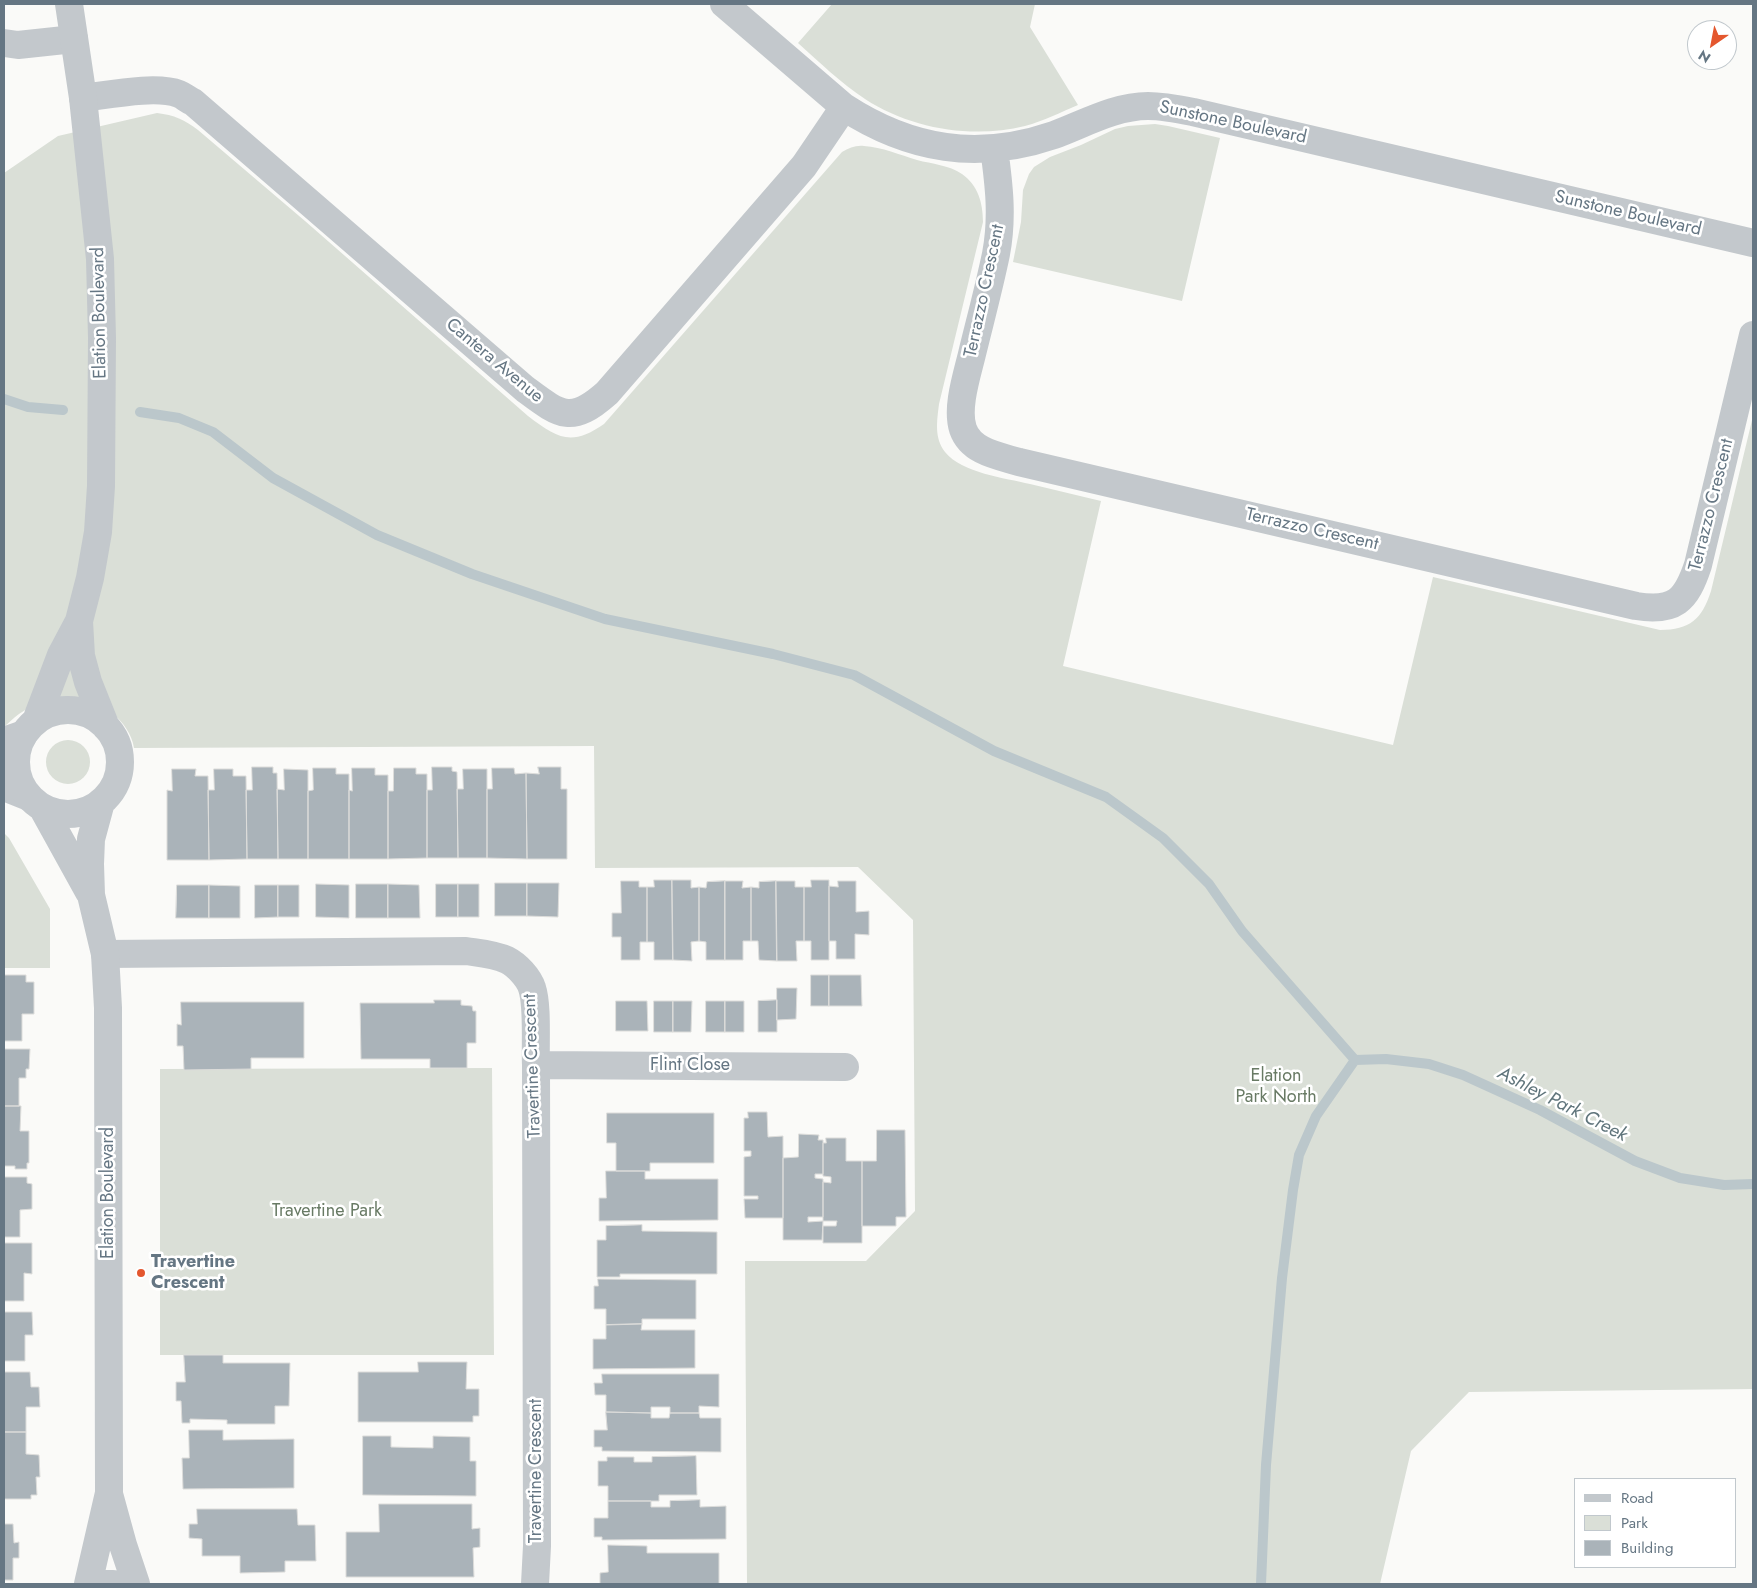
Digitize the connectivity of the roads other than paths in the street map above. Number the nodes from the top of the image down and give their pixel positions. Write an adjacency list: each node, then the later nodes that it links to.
1 (68, 4): 3 (street, Elation Boulevard)
2 (724, 4): 6 (street, Sunstone Boulevard)
3 (74, 40): 4 (street); 5 (street, Elation Boulevard)
4 (4, 43)
5 (83, 98): 6 (street, Cantera Avenue); 10 (street, Elation Boulevard)
6 (844, 107): 7 (street, Sunstone Boulevard)
7 (994, 148): 8 (street, Sunstone Boulevard); 9 (street, Terrazzo Crescent)
8 (1753, 243)
9 (1753, 335)
10 (79, 621): 11 (street, Elation Boulevard); 12 (street, Elation Boulevard)
11 (106, 727): 12 (street); 15 (street)
12 (21, 732): 14 (street)
13 (4, 788): 14 (street)
14 (36, 802): 15 (street); 16 (street, Elation Boulevard)
15 (101, 802): 16 (street, Elation Boulevard)
16 (91, 895): 17 (street, Elation Boulevard)
17 (105, 954): 18 (street, Travertine Crescent); 20 (street, Elation Boulevard)
18 (536, 1065): 19 (street, Flint Close); 25 (street, Travertine Crescent)
19 (845, 1067)
20 (109, 1493): 21 (street, Elation Boulevard); 24 (street, Elation Boulevard)
21 (88, 1584)
22 (102, 1584): 23 (street)
23 (113, 1584)
24 (136, 1584)
25 (535, 1584)

